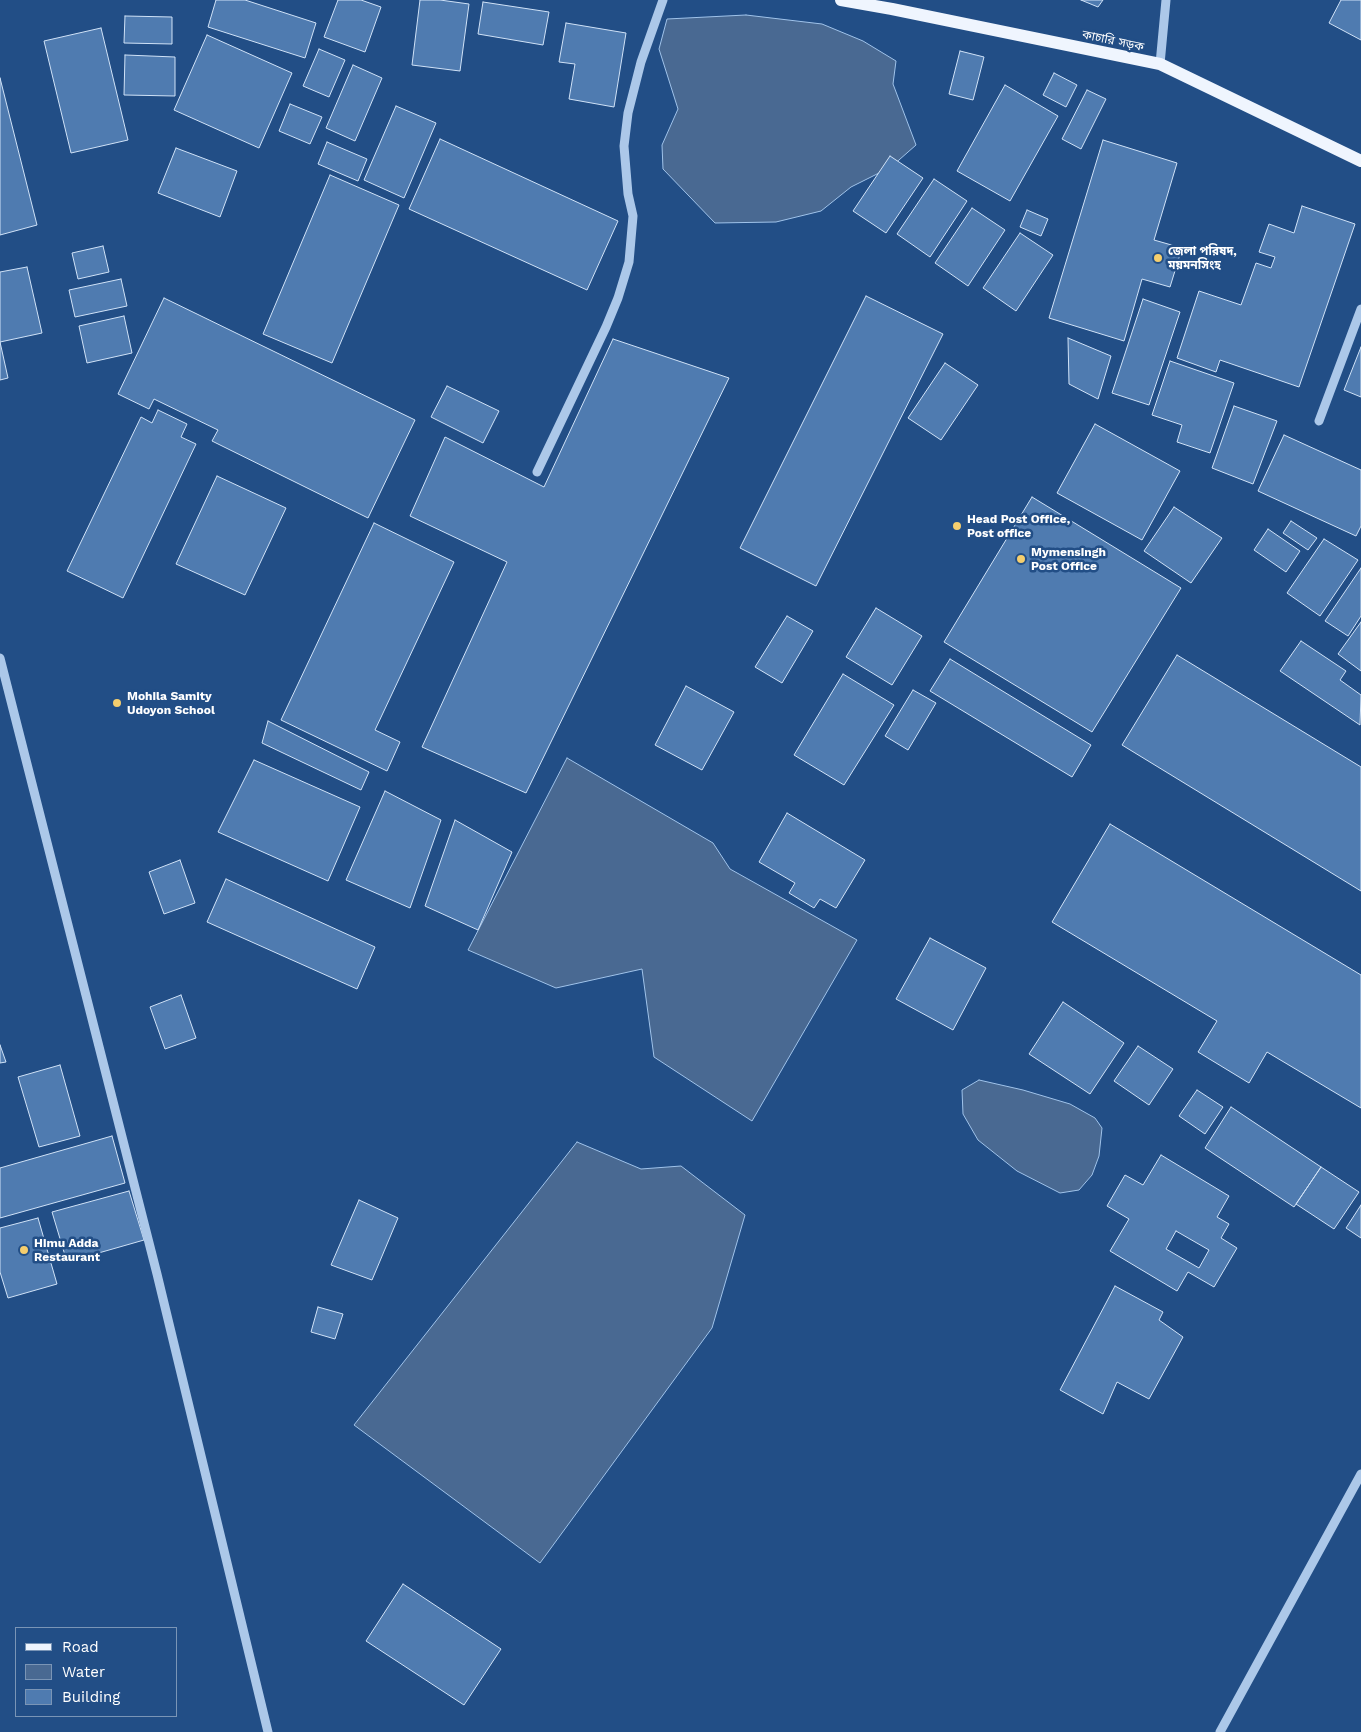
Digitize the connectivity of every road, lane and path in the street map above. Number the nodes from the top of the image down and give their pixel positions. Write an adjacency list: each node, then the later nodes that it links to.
1 (663, 0): 8 (street)
2 (841, 0): 4 (main road, কাচারি সড়ক)
3 (1166, 0): 4 (street)
4 (1160, 64): 5 (main road, কাচারি সড়ক)
5 (1361, 161)
6 (1361, 309): 7 (street)
7 (1319, 421)
8 (537, 472)
9 (0, 658): 11 (street)
10 (1361, 1474): 12 (street)
11 (268, 1732)
12 (1220, 1732)

